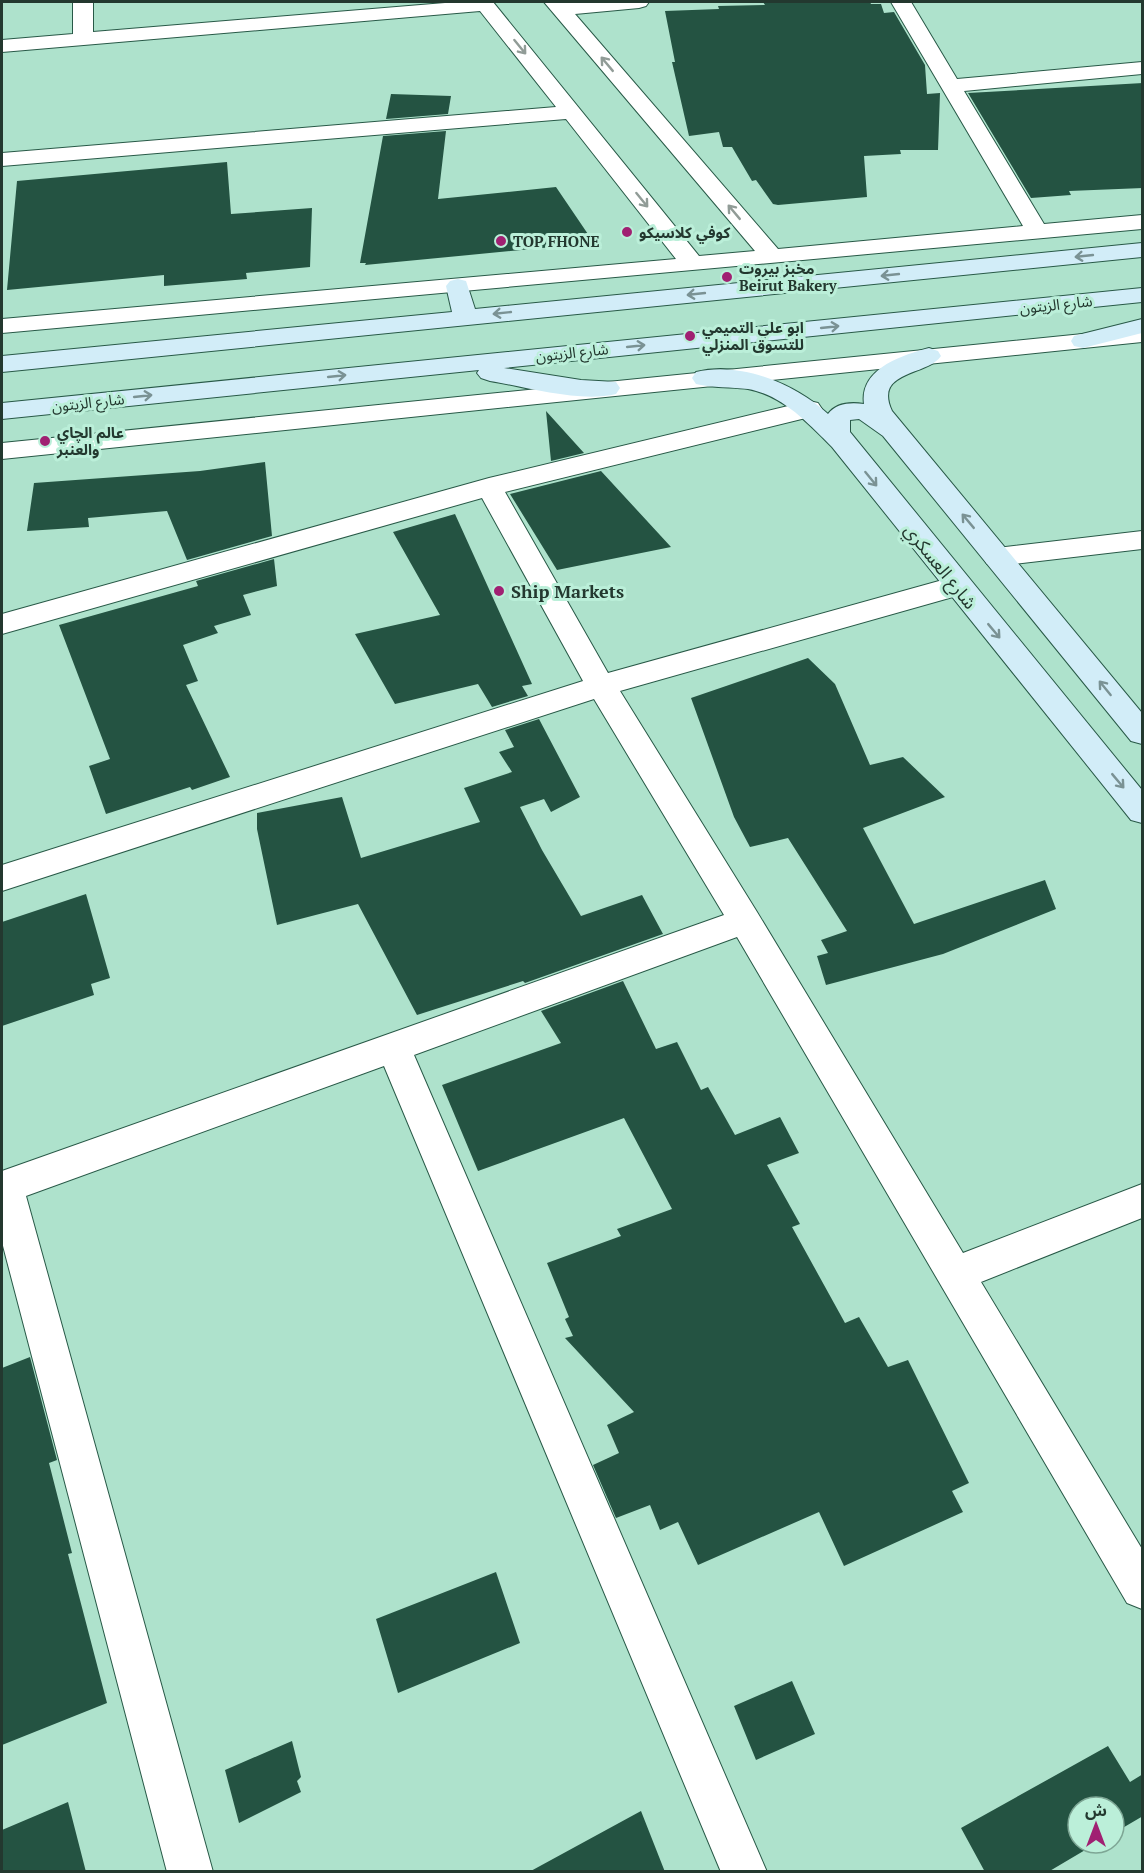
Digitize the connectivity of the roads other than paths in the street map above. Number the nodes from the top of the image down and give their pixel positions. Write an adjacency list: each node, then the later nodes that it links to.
1 (83, 2): 6 (street)
2 (639, 2): 5 (street)
3 (901, 2): 9 (street)
4 (485, 3): 6 (street); 10 (street, one-way to 10)
5 (557, 5): 16 (street, one-way to 5)
6 (83, 39): 7 (street)
7 (2, 46)
8 (1143, 68): 9 (street)
9 (951, 86): 14 (street)
10 (572, 112): 11 (street); 17 (street, one-way to 17)
11 (2, 160)
12 (1143, 222): 13 (street)
13 (1116, 224): 14 (street); 15 (main road)
14 (1037, 231): 16 (street)
15 (1137, 251): 20 (main road, one-way to 20)
16 (772, 257): 17 (street)
17 (693, 264): 18 (street)
18 (458, 286): 20 (main road); 21 (street)
19 (1143, 295): 27 (main road, شارع الزيتون, one-way to 19)
20 (465, 316): 26 (main road)
21 (2, 326)
22 (1143, 326): 24 (main road)
23 (1143, 335): 24 (street)
24 (1083, 341): 25 (street)
25 (929, 356): 28 (street); 32 (main road)
26 (2, 364)
27 (404, 369): 29 (main road); 31 (main road, شارع الزيتون, one-way to 27)
28 (705, 378): 29 (street); 30 (main road, شارع العسكري)
29 (607, 388): 34 (street)
30 (809, 409): 33 (main road, شارع العسكري); 35 (street)
31 (2, 411)
32 (894, 433): 33 (main road); 37 (main road, one-way to 32)
33 (841, 441): 38 (main road, شارع العسكري, one-way to 38)
34 (2, 451)
35 (489, 487): 39 (street); 40 (street)
36 (1143, 540): 37 (street)
37 (997, 556): 41 (main road, one-way to 37)
38 (957, 586): 40 (street); 42 (main road, شارع العسكري, one-way to 42)
39 (2, 624)
40 (601, 686): 43 (street); 44 (street)
41 (1143, 733)
42 (1143, 811)
43 (2, 878)
44 (745, 921): 45 (street); 48 (street)
45 (393, 1047): 46 (street); 51 (street)
46 (3, 1187): 50 (street)
47 (1143, 1201): 48 (street)
48 (955, 1274): 49 (street)
49 (1143, 1588)
50 (190, 1872)
51 (744, 1872)

